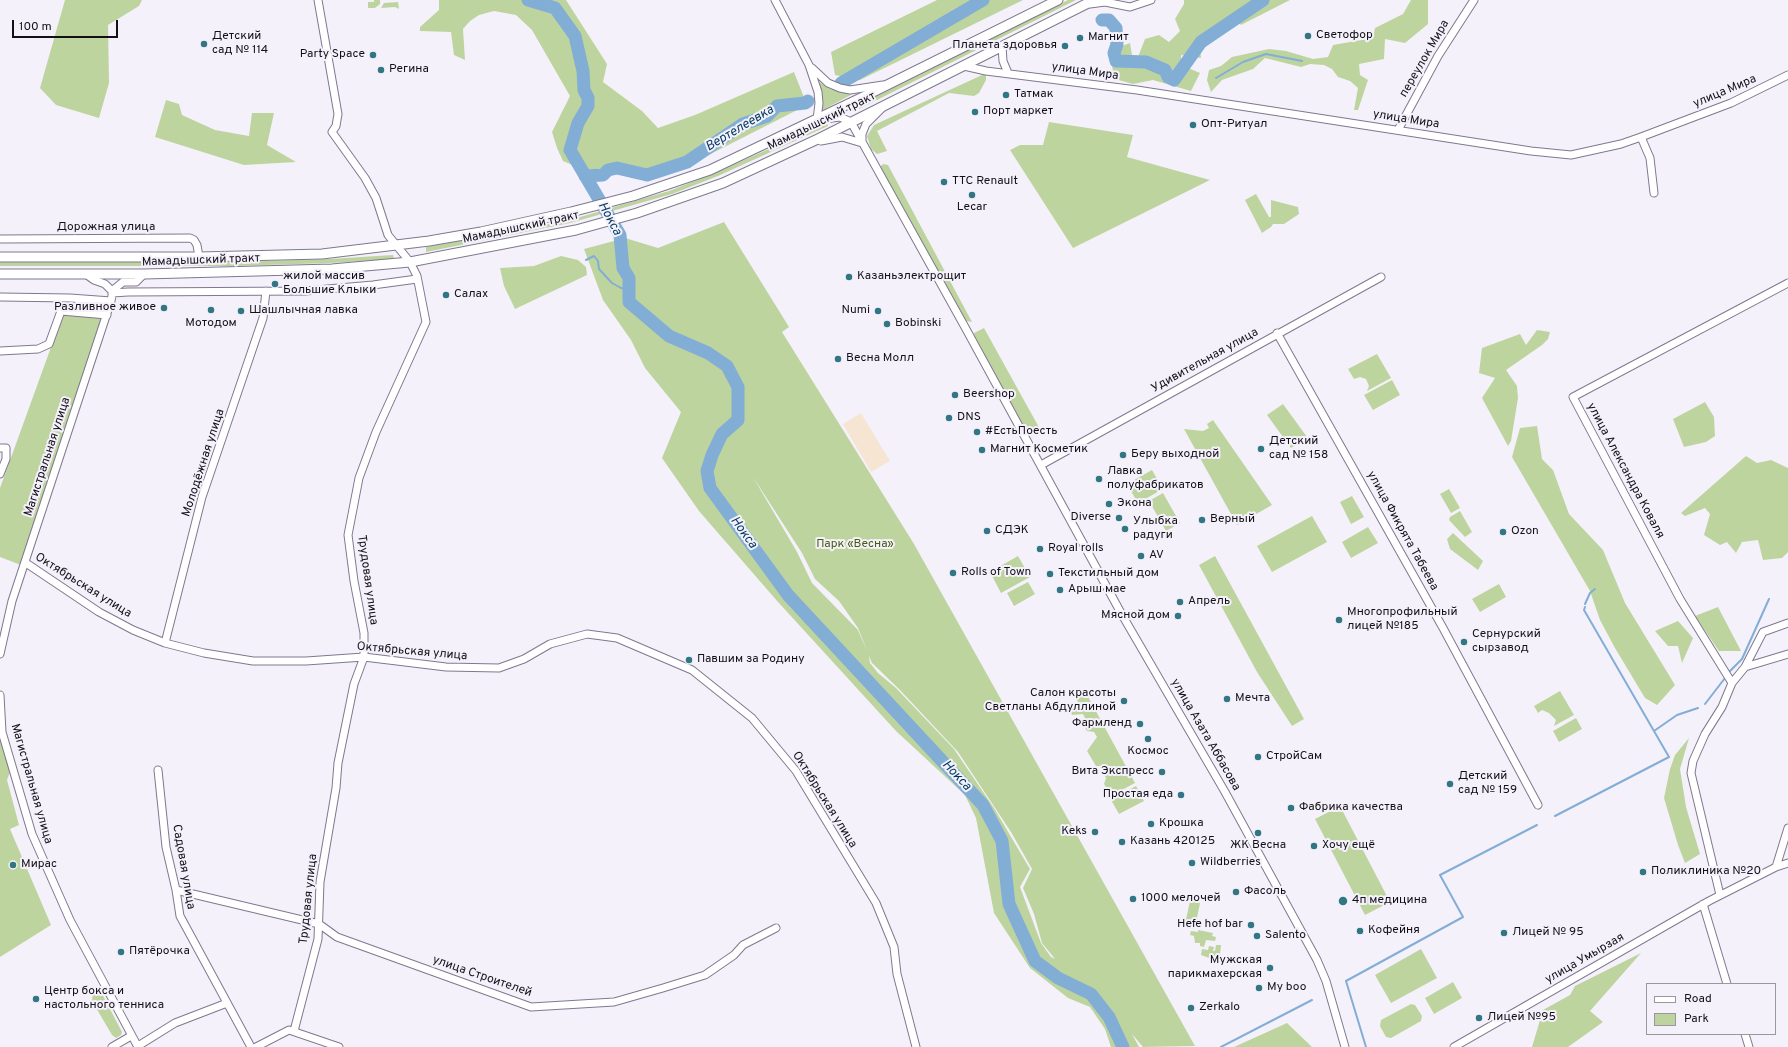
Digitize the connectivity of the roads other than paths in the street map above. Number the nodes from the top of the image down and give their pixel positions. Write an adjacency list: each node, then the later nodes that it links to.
1 (318, 0): 23 (street, Трудовая улица)
2 (775, 0): 9 (street)
3 (1058, 0): 13 (main road, Мамадышский тракт)
4 (1094, 0): 7 (main road, Мамадышский тракт)
5 (1151, 0): 7 (street)
6 (1474, 0): 17 (street, переулок Мира)
7 (1084, 5): 8 (main road, Мамадышский тракт)
8 (1002, 46): 10 (main road, Мамадышский тракт); 11 (street)
9 (809, 65): 13 (street); 15 (street)
10 (964, 66): 11 (street, улица Мира); 14 (main road, Мамадышский тракт)
11 (1008, 73): 17 (street, улица Мира)
12 (1788, 75): 18 (street, улица Мира)
13 (893, 83): 15 (main road, Мамадышский тракт)
14 (886, 105): 16 (main road, Мамадышский тракт); 19 (street)
15 (817, 120): 16 (street); 23 (main road, Мамадышский тракт)
16 (851, 122): 19 (street, улица Азата Аббасова); 20 (main road, Мамадышский тракт)
17 (1398, 130): 18 (street, улица Мира)
18 (1641, 137): 21 (street)
19 (862, 143): 20 (street); 41 (street, улица Азата Аббасова)
20 (805, 145): 26 (main road, Мамадышский тракт)
21 (1654, 193)
22 (0, 239): 25 (street, Дорожная улица)
23 (396, 246): 25 (main road, Мамадышский тракт); 26 (street, Трудовая улица)
24 (0, 257): 25 (main road, Мамадышский тракт)
25 (199, 257)
26 (410, 262): 28 (main road, Мамадышский тракт); 31 (street, Трудовая улица)
27 (0, 274): 29 (main road, Мамадышский тракт)
28 (144, 274): 29 (main road, Мамадышский тракт); 34 (street)
29 (87, 275): 34 (street)
30 (1381, 277): 38 (street, Удивительная улица)
31 (418, 279): 33 (street); 48 (street, Трудовая улица)
32 (1788, 282): 50 (street, улица Александра Коваля)
33 (266, 291): 34 (street); 45 (street, Молодёжная улица)
34 (112, 292): 36 (street, Магистральная улица)
35 (0, 297): 36 (street)
36 (111, 301): 37 (street, Магистральная улица)
37 (106, 315): 39 (street); 43 (street, Магистральная улица)
38 (1277, 334): 41 (street, Удивительная улица); 54 (street, улица Фикрята Табеева)
39 (0, 351)
40 (3, 448): 42 (street)
41 (1040, 465): 74 (street, улица Азата Аббасова)
42 (0, 474)
43 (26, 563): 45 (street, Октябрьская улица); 46 (street, Магистральная улица)
44 (1788, 623): 49 (street)
45 (165, 643): 48 (street, Октябрьская улица)
46 (0, 654)
47 (1788, 654): 49 (street)
48 (364, 657): 61 (street, Трудовая улица); 73 (street, Октябрьская улица)
49 (1745, 667): 50 (street)
50 (1732, 683): 59 (street)
51 (0, 696): 52 (street, Магистральная улица)
52 (1, 732): 67 (street, Магистральная улица)
53 (158, 770): 58 (street, Садовая улица)
54 (1538, 805)
55 (1788, 828): 57 (street)
56 (1788, 863): 57 (street, улица Умырзая)
57 (1776, 866): 59 (street, улица Умырзая)
58 (176, 890): 61 (street, улица Строителей); 64 (street, Садовая улица)
59 (1723, 893): 60 (street, улица Умырзая)
60 (1703, 904): 63 (street); 75 (street, улица Умырзая)
61 (319, 924): 62 (street, улица Строителей); 65 (street, Трудовая улица)
62 (776, 928)
63 (1727, 983)
64 (227, 1003): 69 (street); 70 (street, Садовая улица)
65 (294, 1031): 71 (street); 72 (street)
66 (1745, 1035): 76 (street)
67 (131, 1036): 68 (street); 69 (street, Магистральная улица)
68 (112, 1047)
69 (138, 1047)
70 (251, 1047)
71 (256, 1047)
72 (339, 1047)
73 (916, 1047)
74 (1345, 1047)
75 (1454, 1047)
76 (1749, 1047)

